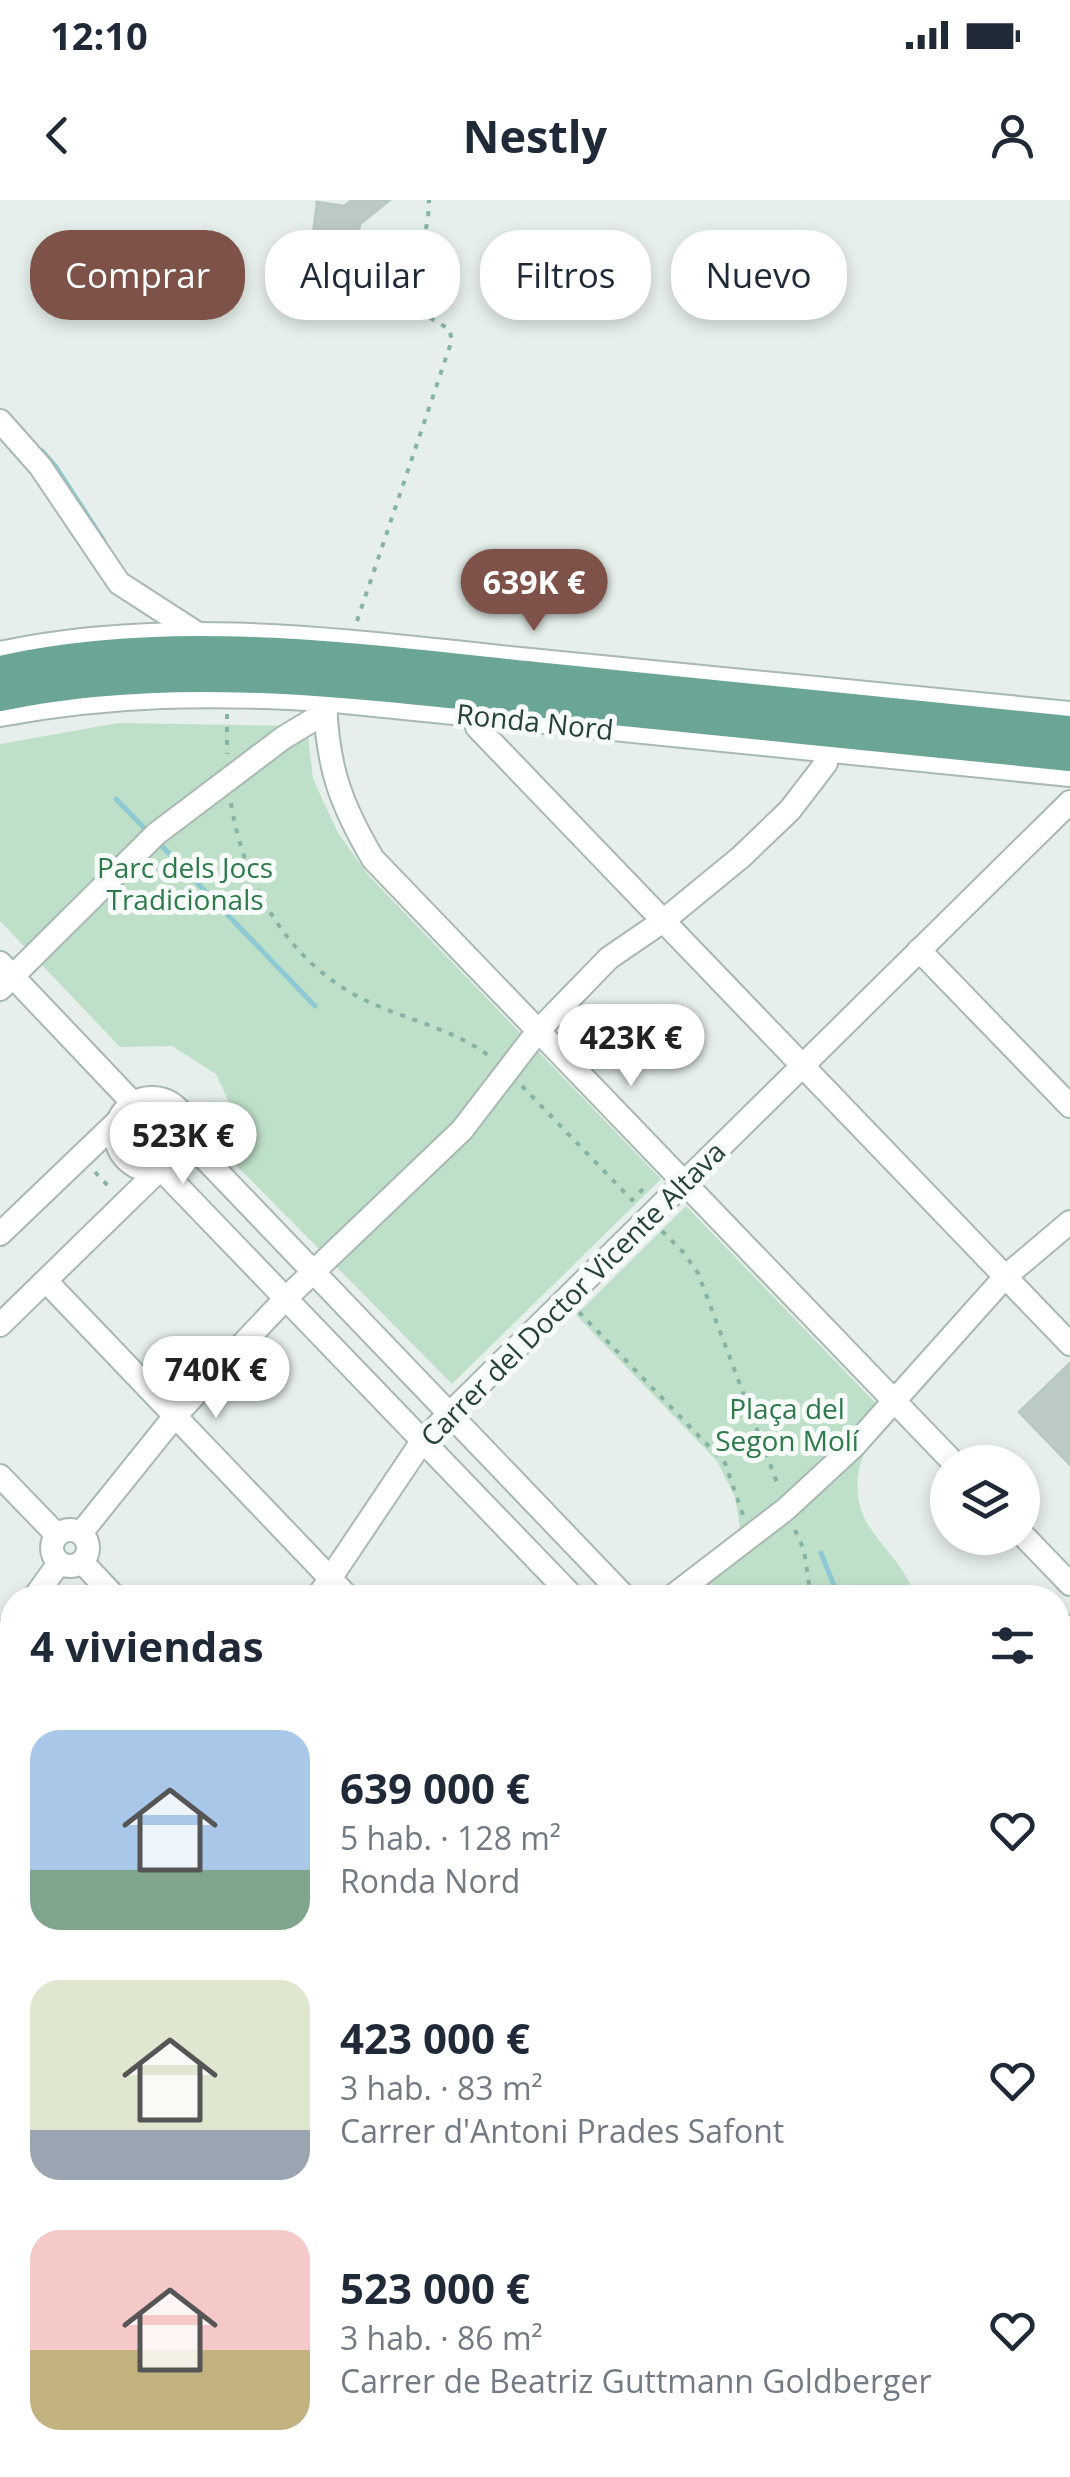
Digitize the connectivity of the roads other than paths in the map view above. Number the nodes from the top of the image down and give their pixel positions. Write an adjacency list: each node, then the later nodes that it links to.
1 (0, 421): 2 (street)
2 (198, 634): 3 (street); 7 (street)
3 (0, 653)
4 (0, 671): 10 (main road, Ronda Nord)
5 (0, 696): 11 (main road, Ronda Nord)
6 (326, 706): 8 (street, Ronda Nord); 9 (street, Ronda Nord); 17 (street); 18 (street)
7 (1070, 713)
8 (0, 715)
9 (476, 716): 13 (street, Ronda Nord); 15 (street)
10 (1070, 731)
11 (1070, 756)
12 (826, 763): 15 (street)
13 (1070, 775)
14 (1070, 802): 16 (street, Carrer del Doctor Vicente Altava)
15 (662, 920): 18 (street); 19 (street)
16 (919, 950): 19 (street, Carrer del Doctor Vicente Altava); 20 (street)
17 (5, 976): 21 (street)
18 (538, 1030): 24 (street); 27 (street)
19 (802, 1064): 24 (street, Carrer del Doctor Vicente Altava); 28 (street)
20 (1070, 1106)
21 (125, 1112): 22 (street); 23 (street); 26 (street)
22 (188, 1141): 23 (street); 27 (street)
23 (160, 1169): 29 (street); 30 (street)
24 (684, 1181): 33 (street); 34 (street, Carrer del Doctor Vicente Altava)
25 (1070, 1222): 28 (street)
26 (0, 1234)
27 (313, 1271): 30 (street); 34 (street)
28 (1005, 1277): 32 (street); 33 (street)
29 (46, 1281): 31 (street); 35 (street)
30 (286, 1298): 35 (street); 36 (street)
31 (0, 1325)
32 (1070, 1344)
33 (892, 1399): 37 (street); 51 (street)
34 (449, 1413): 36 (street, Carrer del Doctor Vicente Altava); 50 (street)
35 (175, 1416): 39 (street); 43 (street)
36 (423, 1440): 43 (street, Carrer del Doctor Vicente Altava); 49 (street)
37 (937, 1445)
38 (0, 1476): 40 (street)
39 (81, 1533): 40 (street); 42 (street)
40 (57, 1534): 42 (street)
41 (1040, 1553): 44 (street)
42 (70, 1562): 45 (street); 46 (street)
43 (330, 1578): 47 (street, Carrer del Doctor Vicente Altava); 48 (street)
44 (1070, 1584)
45 (47, 1585)
46 (99, 1585)
47 (325, 1585)
48 (337, 1585)
49 (562, 1585)
50 (614, 1585)
51 (687, 1585)

